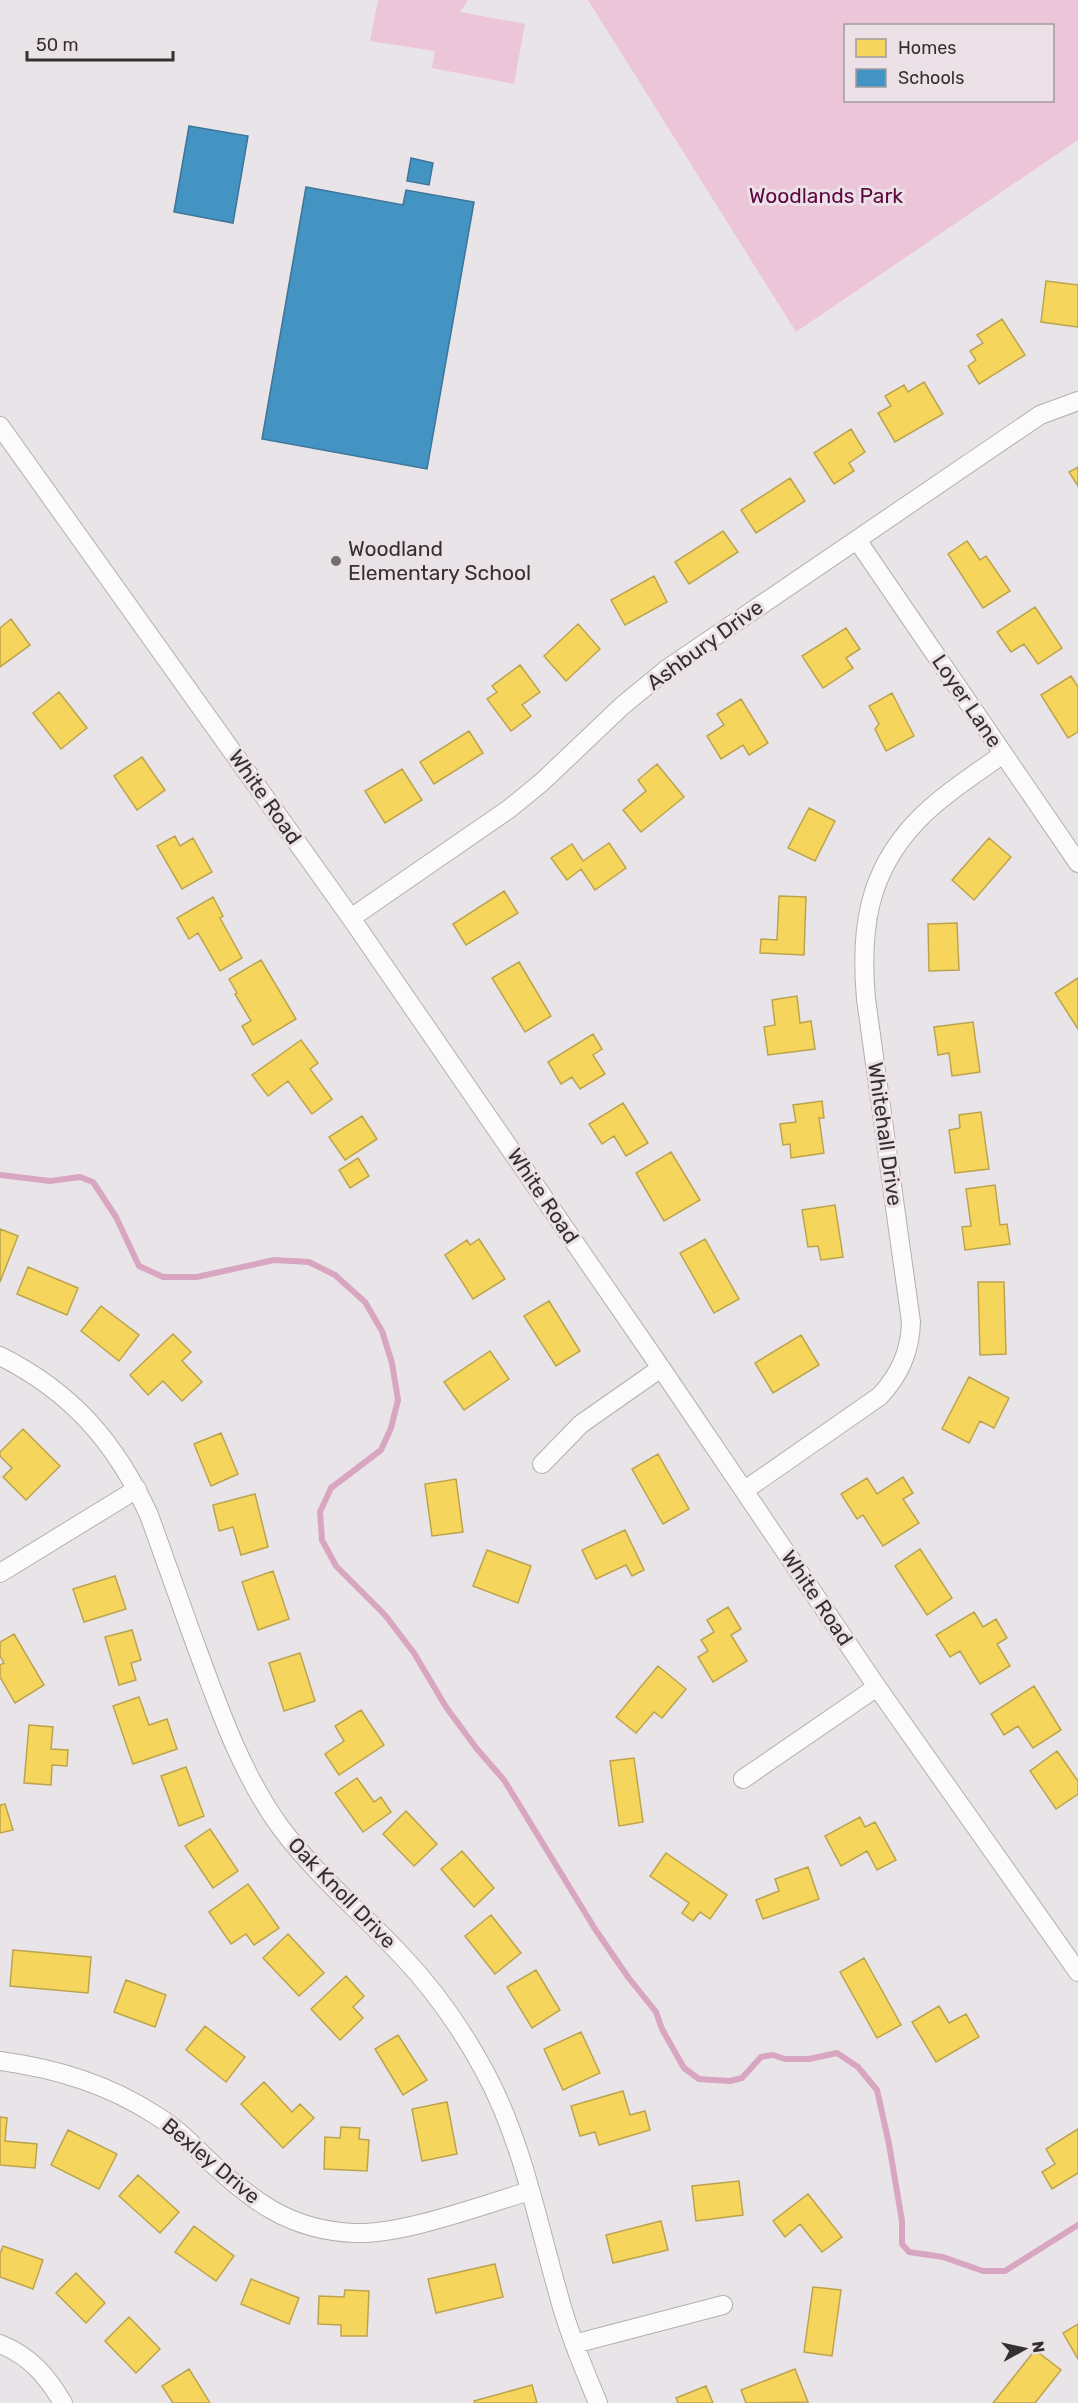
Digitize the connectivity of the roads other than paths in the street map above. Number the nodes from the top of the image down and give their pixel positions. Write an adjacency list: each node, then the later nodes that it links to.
1 (1078, 401): 3 (street, Ashbury Drive)
2 (0, 426): 6 (street, White Road)
3 (857, 540): 4 (street, Loyer Lane); 6 (street, Ashbury Drive)
4 (1003, 754): 5 (street, Loyer Lane); 11 (street, Whitehall Drive)
5 (1078, 863)
6 (351, 918): 8 (street, White Road)
7 (0, 1356): 10 (street, Oak Knoll Drive)
8 (662, 1368): 9 (street); 11 (street, White Road)
9 (542, 1464)
10 (137, 1489): 12 (street); 17 (street, Oak Knoll Drive)
11 (745, 1490): 13 (street, White Road)
12 (0, 1573)
13 (877, 1687): 14 (street); 15 (street, White Road)
14 (743, 1779)
15 (1078, 1972)
16 (0, 2061): 17 (street, Bexley Drive)
17 (530, 2191): 20 (street, Oak Knoll Drive)
18 (723, 2306): 20 (street)
19 (0, 2344): 21 (street)
20 (574, 2344): 22 (street, Oak Knoll Drive)
21 (63, 2403)
22 (598, 2403)

